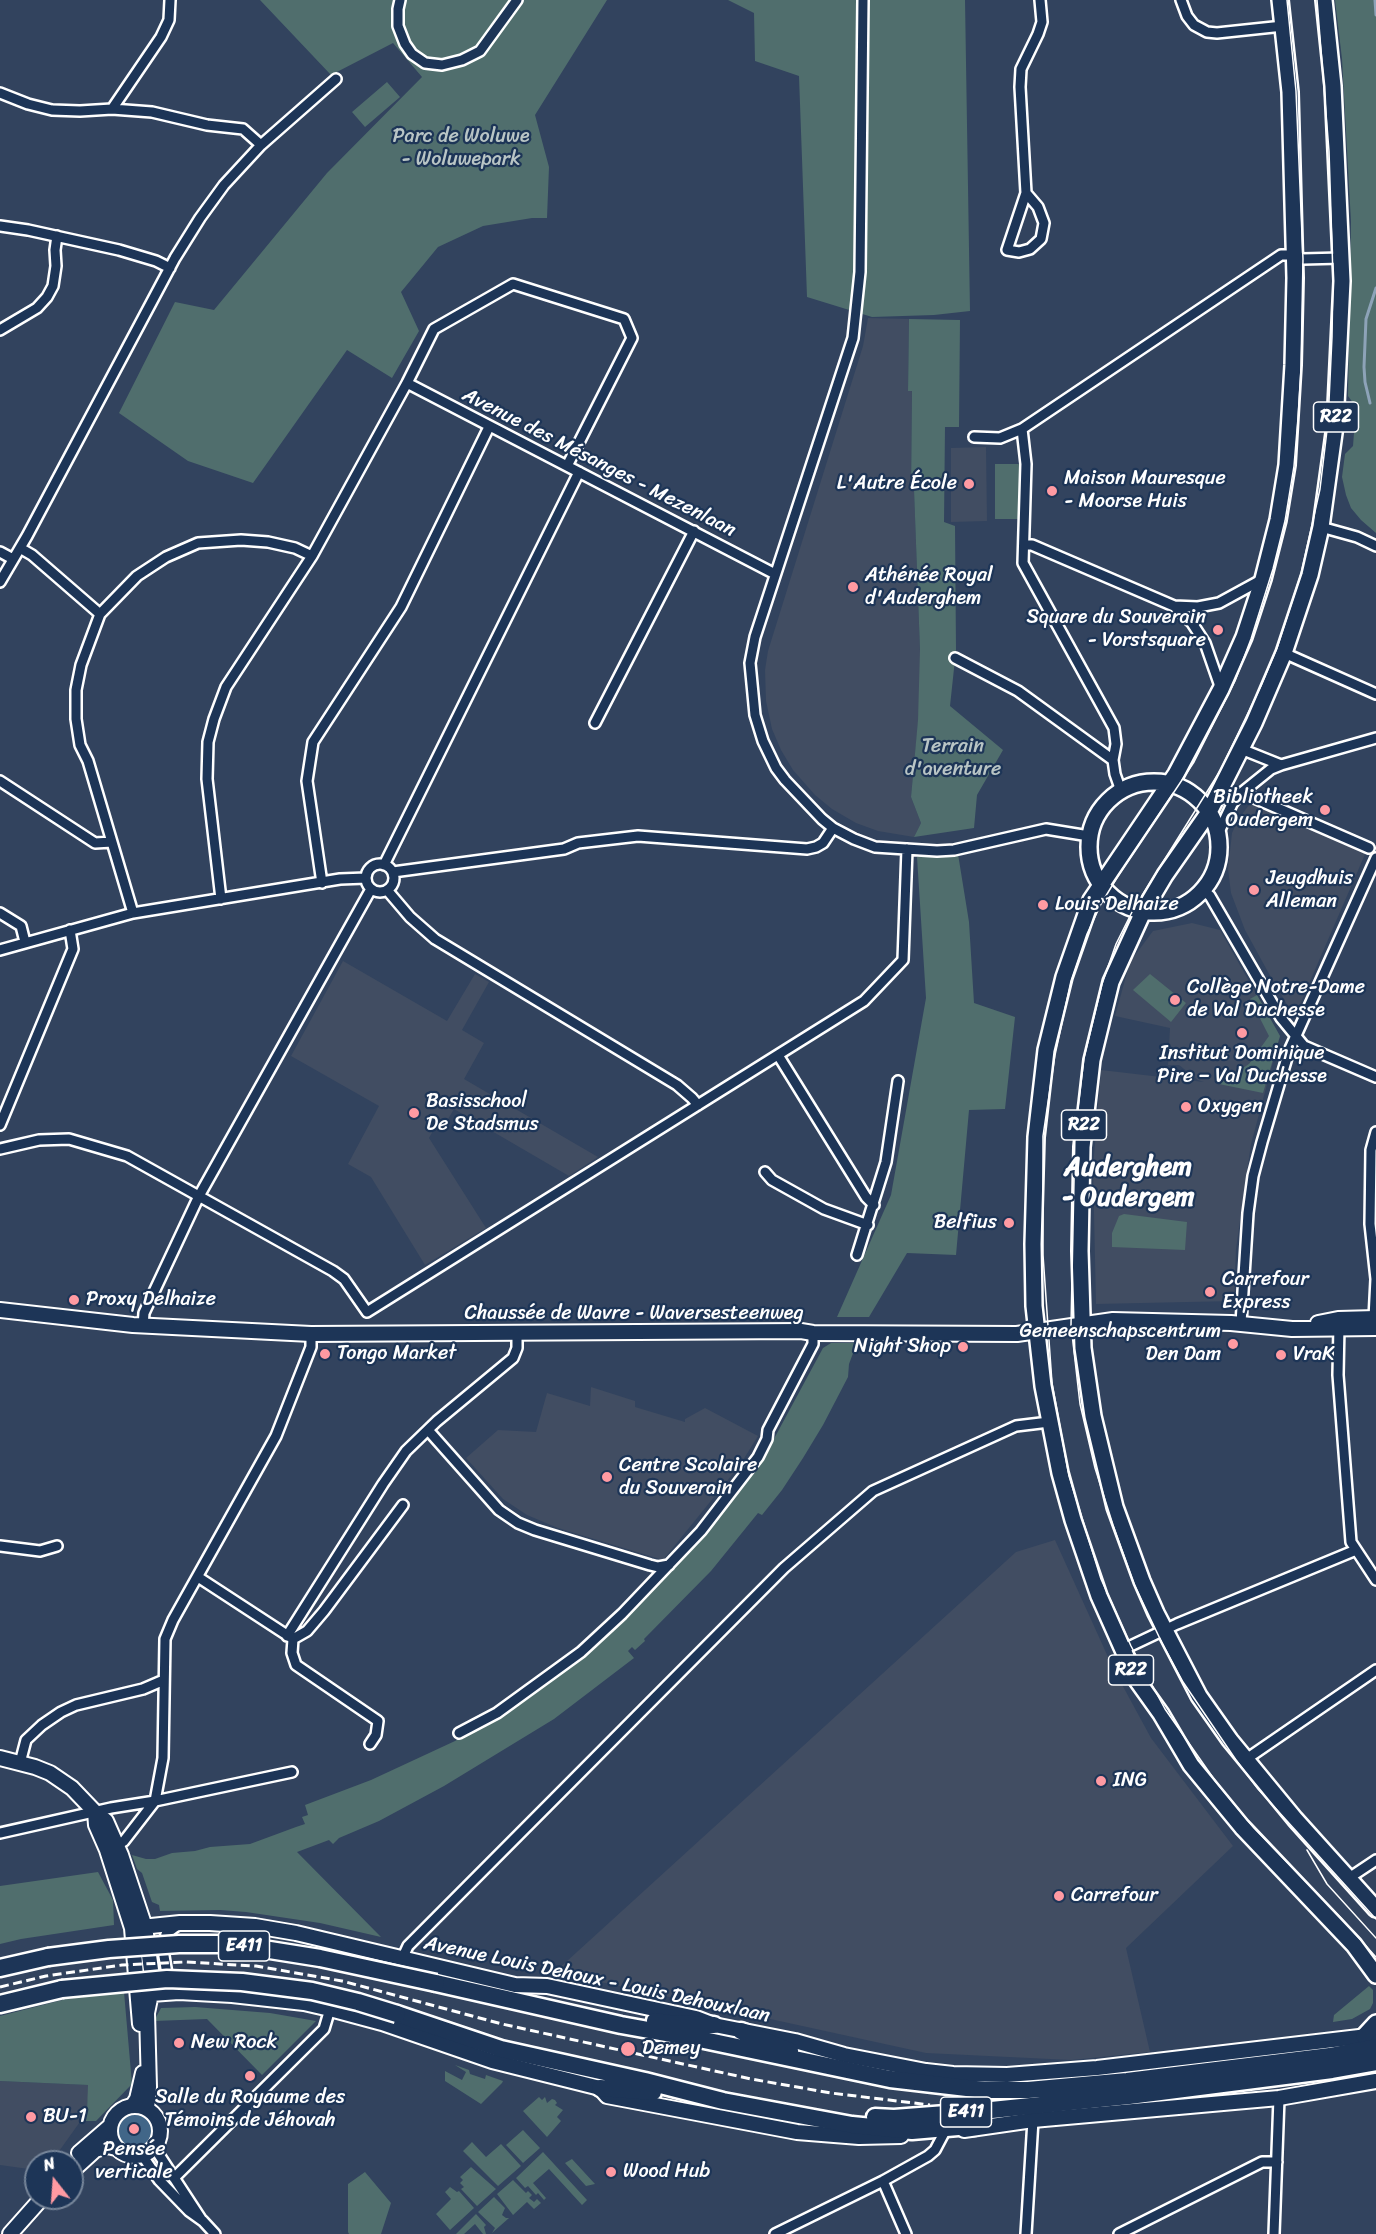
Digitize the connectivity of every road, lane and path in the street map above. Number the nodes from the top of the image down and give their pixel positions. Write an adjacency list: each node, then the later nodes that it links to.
1 (170, 0): 12 (street)
2 (400, 0): 3 (street)
3 (517, 0)
4 (863, 0): 35 (street)
5 (1040, 0): 14 (street)
6 (1181, 0): 9 (street)
7 (1280, 0): 9 (main road, R22)
8 (1324, 0): 18 (main road, R22)
9 (1283, 26): 17 (main road, R22)
10 (336, 80): 13 (street)
11 (0, 93): 12 (street)
12 (112, 109): 13 (street)
13 (261, 145): 19 (street)
14 (1026, 192): 14 (street)
15 (0, 226): 16 (street)
16 (57, 236): 19 (street); 20 (street)
17 (1295, 255): 18 (street); 23 (street); 36 (main road, R22)
18 (1341, 258): 27 (main road, R22)
19 (170, 268): 31 (street)
20 (0, 330)
21 (407, 383): 22 (street, Avenue des Mésanges - Mezenlaan); 25 (street); 33 (street)
22 (489, 427): 25 (street, Avenue des Mésanges - Mezenlaan); 64 (street)
23 (1022, 429): 24 (street); 29 (street)
24 (974, 438)
25 (567, 466): 26 (street, Avenue des Mésanges - Mezenlaan)
26 (579, 472): 28 (street, Avenue des Mésanges - Mezenlaan); 61 (street)
27 (1321, 527): 30 (street); 40 (main road, R22)
28 (694, 531): 35 (street, Avenue des Mésanges - Mezenlaan); 44 (street)
29 (1024, 545): 38 (street); 47 (street)
30 (1376, 546)
31 (20, 548): 34 (street); 39 (street)
32 (0, 552): 34 (street)
33 (312, 556): 39 (street); 69 (street)
34 (13, 559): 37 (street)
35 (775, 574): 54 (street)
36 (1263, 579): 38 (street); 42 (main road, R22)
37 (0, 582)
38 (1174, 606): 42 (street)
39 (100, 614): 57 (street)
40 (1284, 653): 43 (street); 46 (main road, R22)
41 (955, 658): 47 (street)
42 (1221, 689): 50 (main road, R22)
43 (1376, 694)
44 (595, 723)
45 (1376, 738): 48 (street)
46 (1242, 749): 48 (street); 53 (main road, R22)
47 (1113, 760): 51 (street)
48 (1281, 765): 55 (street)
49 (0, 781): 57 (street)
50 (1169, 784): 51 (main road); 53 (main road); 65 (main road, R22)
51 (1122, 791): 56 (main road)
52 (1252, 797): 58 (street)
53 (1209, 812): 55 (main road); 70 (main road, R22)
54 (833, 828): 59 (street); 62 (street)
55 (1218, 834): 68 (main road)
56 (1089, 836): 59 (street); 65 (main road)
57 (112, 842): 72 (street)
58 (1370, 848)
59 (907, 849): 77 (street)
60 (1376, 858): 76 (street)
61 (384, 865): 62 (street); 63 (street)
62 (393, 872): 67 (street)
63 (366, 878): 64 (street); 66 (street)
64 (322, 883): 69 (street)
65 (1100, 885): 70 (main road); 96 (main road, R22)
66 (371, 889): 67 (street); 85 (street)
67 (387, 890): 80 (street)
68 (1203, 890): 70 (main road); 76 (street)
69 (221, 899): 72 (street)
70 (1143, 912): 92 (main road, R22)
71 (0, 913): 74 (street)
72 (133, 913): 73 (street)
73 (70, 930): 74 (street); 81 (street)
74 (25, 942): 75 (street)
75 (0, 950)
76 (1296, 1037): 78 (street); 93 (street)
77 (778, 1055): 80 (street); 86 (street)
78 (1376, 1077)
79 (898, 1081): 86 (street)
80 (698, 1106): 91 (street)
81 (0, 1125)
82 (1376, 1132): 90 (street)
83 (0, 1149): 85 (street)
84 (765, 1172): 87 (street)
85 (199, 1196): 91 (street); 95 (street)
86 (874, 1205): 87 (street)
87 (868, 1225): 88 (street)
88 (857, 1255)
89 (0, 1310): 95 (main road, Chaussée de Wavre - Waversesteenweg)
90 (1375, 1321): 94 (main road, Chaussée de Wavre - Waversesteenweg)
91 (367, 1323): 98 (main road, Chaussée de Wavre - Waversesteenweg); 99 (main road, Chaussée de Wavre - Waversesteenweg)
92 (1083, 1323): 93 (main road, Chaussée de Wavre - Waversesteenweg); 96 (main road, Chaussée de Wavre - Waversesteenweg); 109 (main road, R22)
93 (1241, 1323): 94 (main road, Chaussée de Wavre - Waversesteenweg)
94 (1339, 1324): 105 (street)
95 (143, 1326): 98 (main road, Chaussée de Wavre - Waversesteenweg)
96 (1036, 1330): 97 (main road, Chaussée de Wavre - Waversesteenweg); 100 (main road, R22)
97 (813, 1333): 99 (main road, Chaussée de Wavre - Waversesteenweg); 106 (street)
98 (311, 1334): 107 (street)
99 (517, 1334): 101 (street)
100 (1049, 1422): 111 (main road, R22); 129 (street)
101 (428, 1430): 106 (street); 110 (street)
102 (403, 1505): 110 (street)
103 (0, 1546): 104 (street)
104 (57, 1546)
105 (1356, 1550): 108 (street); 109 (street)
106 (669, 1565): 114 (street)
107 (198, 1577): 110 (street); 113 (street)
108 (1376, 1580)
109 (1165, 1629): 111 (street); 117 (main road, R22)
110 (290, 1638): 115 (street)
111 (1122, 1650): 131 (main road, R22)
112 (1376, 1670): 117 (street)
113 (164, 1680): 118 (street); 120 (street)
114 (459, 1733)
115 (370, 1744)
116 (0, 1758): 118 (main road)
117 (1245, 1760): 125 (main road, R22)
118 (20, 1763): 121 (main road)
119 (292, 1772): 120 (street)
120 (155, 1801): 121 (street); 123 (street)
121 (95, 1812): 122 (street); 123 (main road)
122 (0, 1833)
123 (116, 1845): 128 (main road)
124 (1376, 1860): 125 (street)
125 (1349, 1878): 126 (main road, R22)
126 (1376, 1909)
127 (180, 1923): 128 (main road, Avenue Louis Dehoux - Louis Dehouxlaan); 129 (main road, Avenue Louis Dehoux - Louis Dehouxlaan); 133 (street)
128 (139, 1927): 132 (main road); 134 (main road)
129 (402, 1959): 139 (main road, Avenue Louis Dehoux - Louis Dehouxlaan)
130 (0, 1968): 135 (highway, E411, bridge)
131 (1376, 1975)
132 (137, 1982): 134 (main road); 149 (main road)
133 (179, 1992): 134 (main road); 137 (main road)
134 (151, 1994): 150 (main road)
135 (516, 2001): 139 (highway); 143 (highway, E411)
136 (0, 2004): 148 (highway, E411, bridge)
137 (330, 2009): 145 (main road); 161 (street)
138 (1376, 2023): 141 (main road)
139 (714, 2025): 140 (main road, Avenue Louis Dehoux - Louis Dehouxlaan)
140 (741, 2031): 141 (main road, Avenue Louis Dehoux - Louis Dehouxlaan); 143 (highway)
141 (1373, 2041): 146 (highway, E411)
142 (1376, 2062): 146 (highway, E411)
143 (815, 2063): 146 (highway, E411)
144 (1375, 2081): 147 (main road)
145 (600, 2088): 148 (highway); 155 (main road)
146 (1128, 2088): 151 (highway, E411)
147 (1280, 2098): 152 (main road); 160 (street)
148 (723, 2101): 151 (highway, E411)
149 (133, 2105): 150 (main road); 153 (main road)
150 (147, 2108): 158 (main road)
151 (802, 2115): 154 (highway)
152 (1033, 2120): 154 (main road); 169 (street)
153 (109, 2127): 156 (main road); 157 (main road)
154 (974, 2127): 155 (main road)
155 (944, 2133): 162 (street)
156 (116, 2148): 158 (main road); 159 (main road)
157 (84, 2150)
158 (148, 2151): 161 (street); 164 (street)
159 (84, 2160)
160 (1277, 2162): 170 (street); 171 (street)
161 (174, 2178): 164 (street)
162 (883, 2181): 167 (street); 168 (street)
163 (31, 2210): 165 (main road)
164 (202, 2221): 166 (street)
165 (10, 2234)
166 (215, 2234)
167 (775, 2234)
168 (906, 2234)
169 (1026, 2234)
170 (1119, 2234)
171 (1274, 2234)

